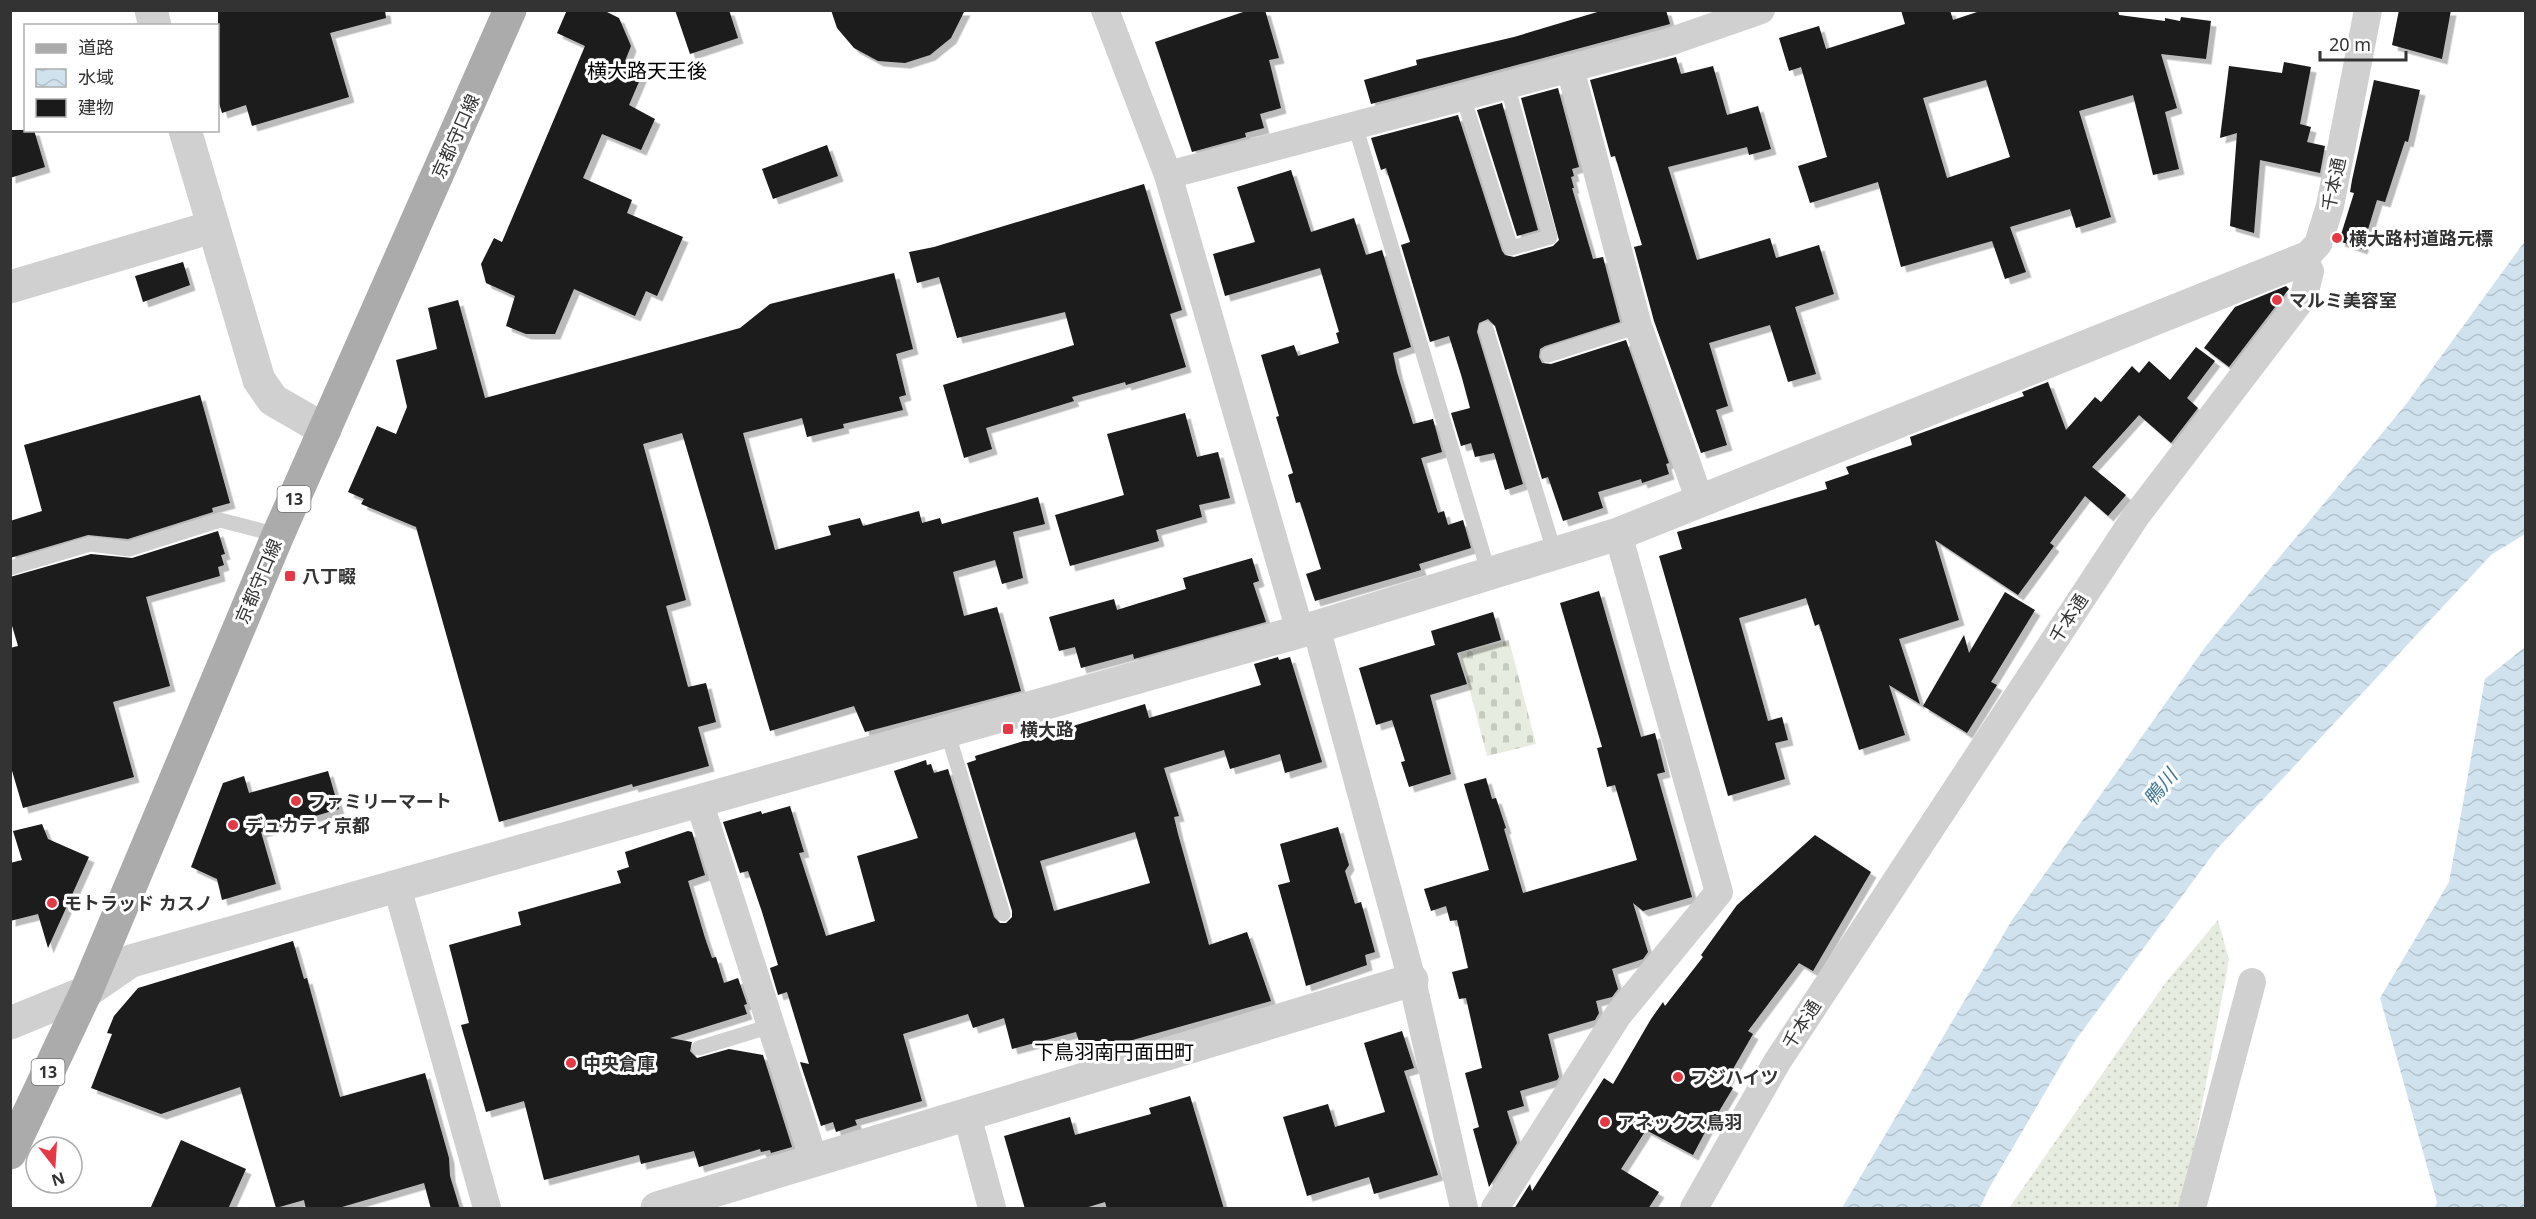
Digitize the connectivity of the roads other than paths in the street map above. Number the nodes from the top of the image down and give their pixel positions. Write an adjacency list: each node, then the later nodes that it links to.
1 (510, 10): 17 (main road, 京都守口線 / 13)
2 (1105, 10): 10 (street)
3 (1761, 10): 5 (street)
4 (2368, 10): 12 (street, 千本通)
5 (1570, 68): 6 (street); 14 (street)
6 (1507, 85): 7 (street); 7 (lane)
7 (1463, 97): 8 (street)
8 (1355, 125): 10 (street); 23 (lane)
9 (186, 132): 11 (street)
10 (1168, 175): 24 (street)
11 (212, 228): 13 (street); 17 (street)
12 (2304, 259): 18 (street); 43 (street, 千本通)
13 (10, 287)
14 (1638, 326): 16 (lane); 18 (street)
15 (1486, 329): 21 (lane)
16 (1548, 355)
17 (325, 430): 20 (main road, 京都守口線 / 13)
18 (1700, 501): 19 (street)
19 (1618, 534): 21 (street); 42 (street)
20 (278, 535): 22 (lane); 31 (main road, 京都守口線 / 13)
21 (1555, 554): 23 (street)
22 (10, 567)
23 (1489, 574): 24 (street)
24 (1308, 629): 25 (street); 29 (street)
25 (947, 731): 26 (street); 28 (lane)
26 (699, 801): 27 (street); 33 (street)
27 (397, 887): 31 (street); 38 (street)
28 (1003, 914)
29 (1412, 980): 35 (street); 41 (street)
30 (2252, 982): 44 (street)
31 (86, 992): 32 (street); 36 (main road, 京都守口線 / 13)
32 (10, 1023)
33 (771, 1026): 34 (lane); 37 (street)
34 (699, 1048)
35 (967, 1115): 37 (street); 40 (street)
36 (10, 1153)
37 (814, 1160): 39 (street)
38 (487, 1209)
39 (657, 1209)
40 (993, 1209)
41 (1464, 1209)
42 (1495, 1209)
43 (1694, 1209)
44 (2192, 1209)

